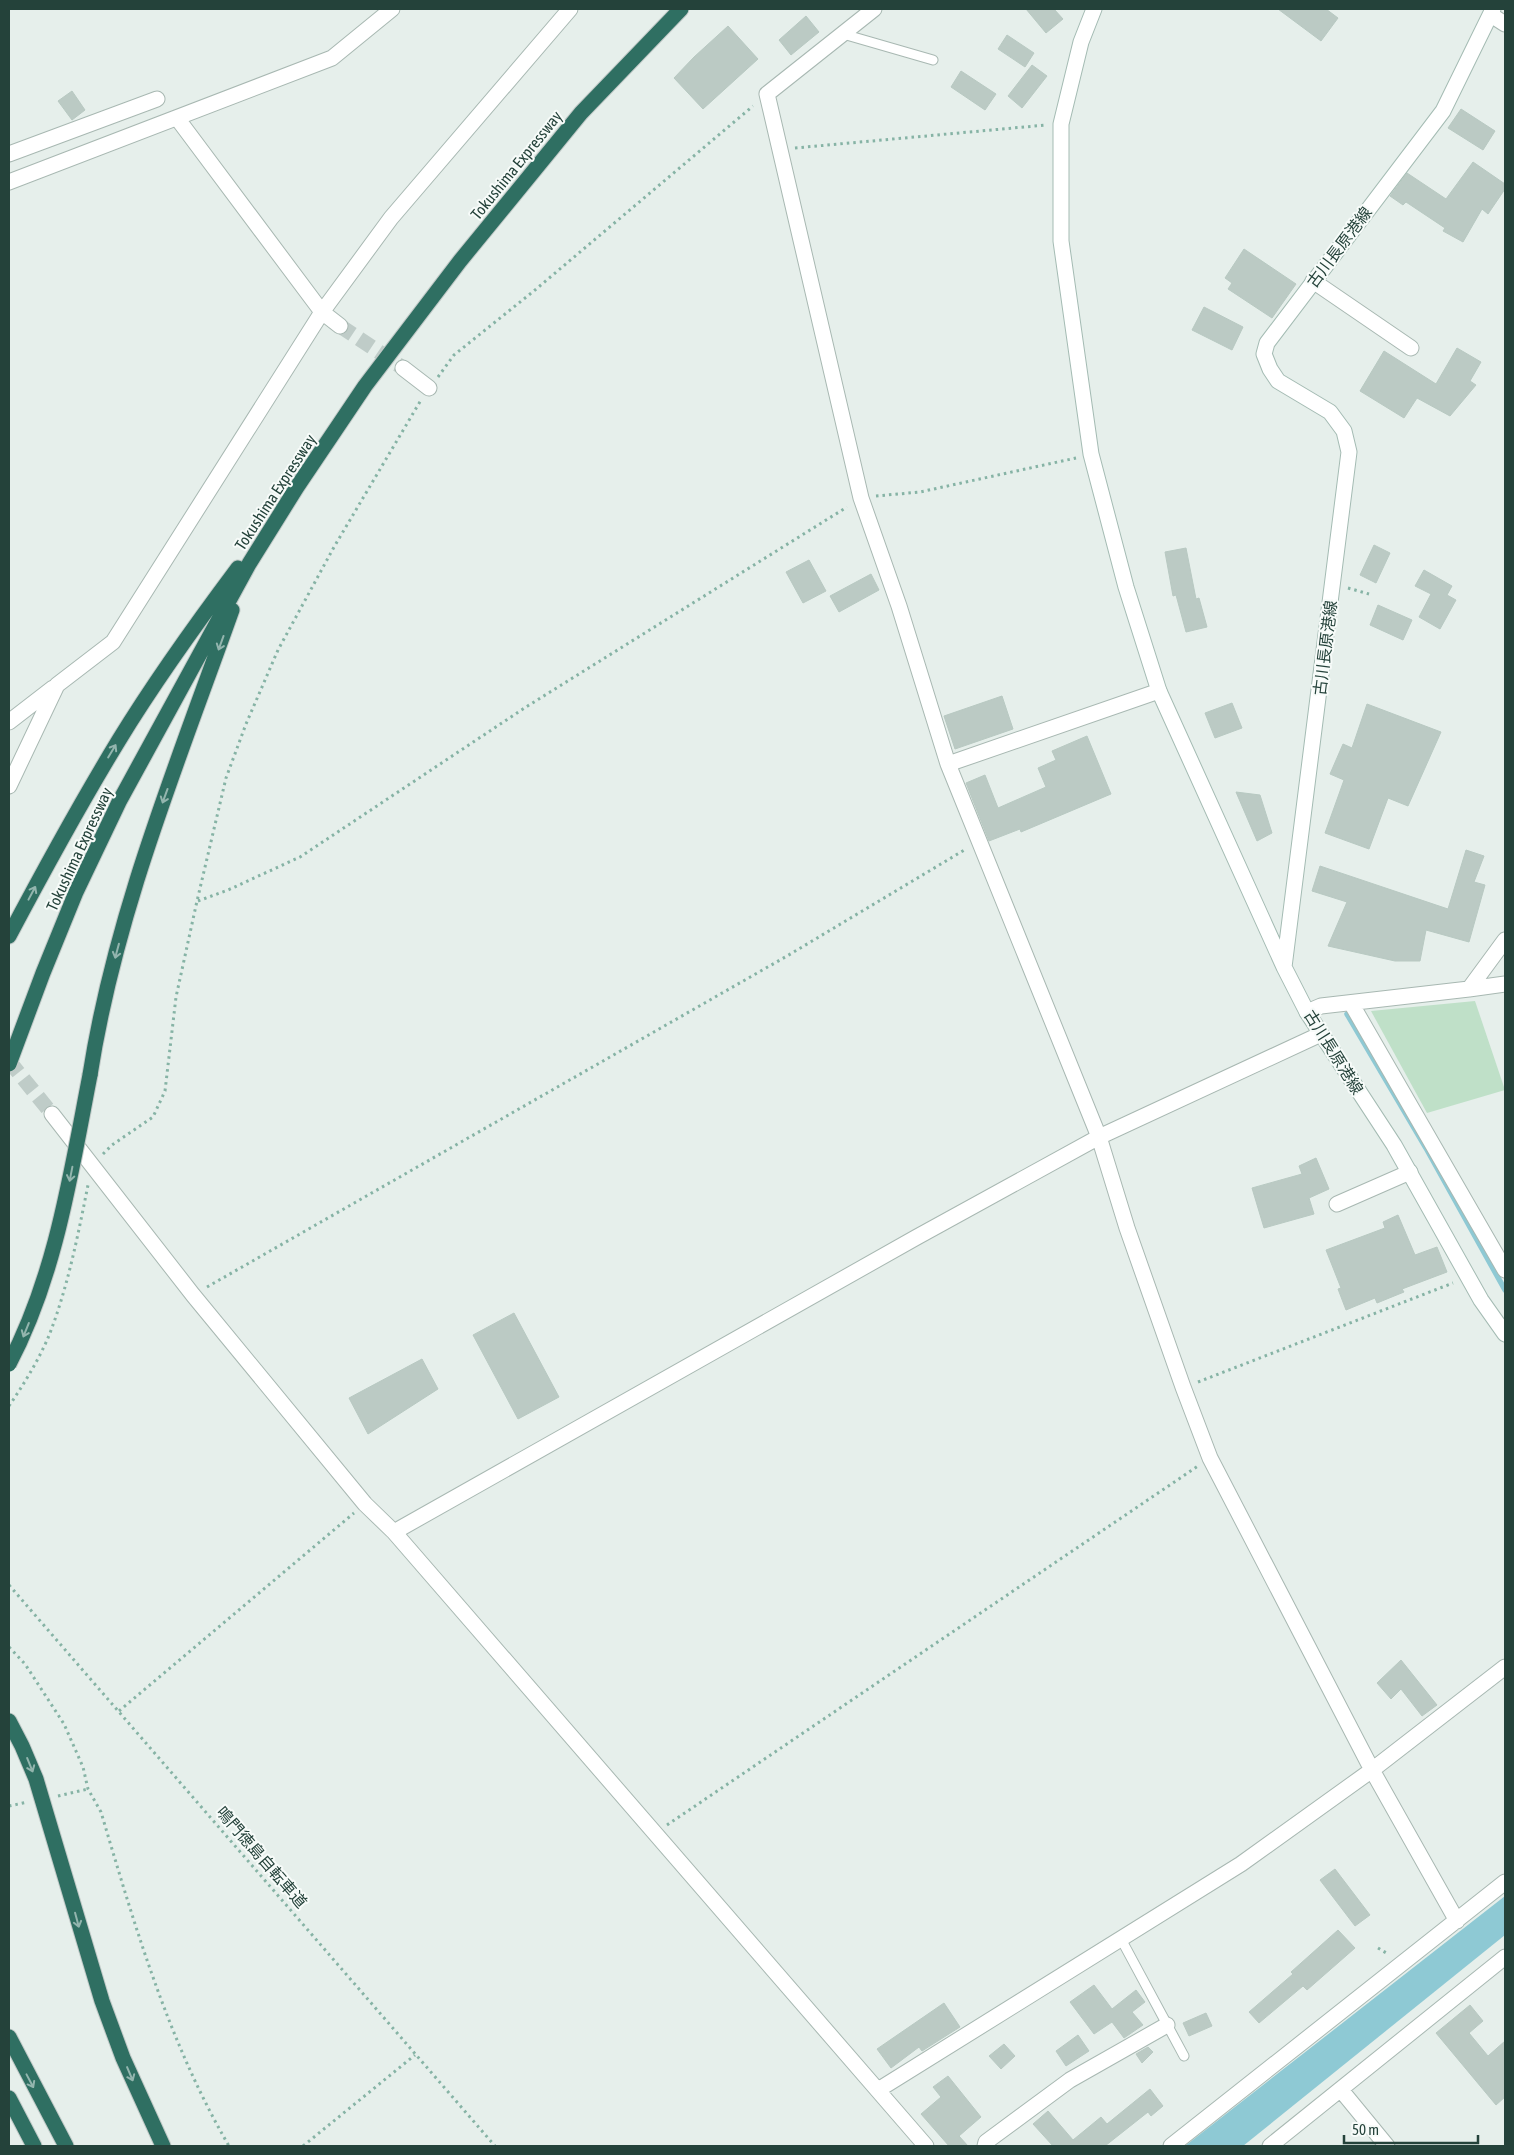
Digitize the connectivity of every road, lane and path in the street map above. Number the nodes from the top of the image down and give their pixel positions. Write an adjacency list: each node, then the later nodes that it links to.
1 (392, 9): 12 (street)
2 (570, 9): 20 (street)
3 (681, 9): 26 (highway, Tokushima Expressway)
4 (874, 9): 8 (street)
5 (1094, 9): 13 (street)
6 (1492, 12): 7 (street); 19 (street, 古川長原港線)
7 (1505, 24)
8 (843, 34): 9 (lane); 10 (street)
9 (933, 60)
10 (768, 94): 15 (street); 24 (path)
11 (157, 99): 14 (street)
12 (177, 118): 17 (street); 20 (street)
13 (1061, 124): 15 (path); 25 (street)
14 (50, 138): 16 (street); 17 (street)
15 (780, 149): 27 (street)
16 (9, 154)
17 (61, 162): 18 (street)
18 (9, 182)
19 (1313, 281): 22 (street); 29 (street, 古川長原港線)
20 (322, 312): 21 (street); 31 (street)
21 (340, 326)
22 (1411, 348)
23 (402, 368): 24 (street)
24 (429, 388): 37 (path)
25 (1091, 454): 27 (path); 32 (street)
26 (297, 487): 28 (highway, Tokushima Expressway); 38 (highway, one-way to 26)
27 (861, 498): 34 (street); 37 (path)
28 (249, 564): 46 (highway, Tokushima Expressway); 56 (highway, one-way to 56, bridge)
29 (1333, 583): 30 (path); 40 (street, 古川長原港線)
30 (1369, 594)
31 (57, 685): 33 (street); 35 (street)
32 (1159, 691): 34 (street); 40 (street)
33 (9, 722)
34 (948, 764): 36 (street)
35 (9, 786)
36 (979, 841): 48 (street); 54 (path)
37 (197, 901): 49 (path)
38 (9, 936)
39 (1505, 940): 42 (street)
40 (1284, 967): 44 (street, 古川長原港線)
41 (1505, 984): 42 (street)
42 (1469, 989): 43 (street)
43 (1351, 1003): 44 (street); 52 (street)
44 (1307, 1012): 45 (street, 古川長原港線)
45 (1321, 1034): 48 (street); 50 (street, 古川長原港線)
46 (9, 1064)
47 (52, 1114): 49 (street)
48 (1099, 1137): 57 (street); 61 (street)
49 (93, 1165): 54 (street); 58 (path)
50 (1410, 1172): 51 (street); 53 (street, 古川長原港線)
51 (1337, 1204)
52 (1505, 1270)
53 (1468, 1277): 55 (street, 古川長原港線); 57 (path)
54 (194, 1294): 60 (street)
55 (1505, 1334)
56 (9, 1364)
57 (1183, 1388): 59 (street)
58 (9, 1406)
59 (1210, 1458): 67 (street); 72 (path)
60 (365, 1504): 61 (street); 65 (path)
61 (394, 1532): 72 (street)
62 (9, 1585): 65 (path, 鳴門徳島自転車道)
63 (9, 1647): 68 (path)
64 (1505, 1667): 67 (street)
65 (119, 1711): 79 (path, 鳴門徳島自転車道)
66 (9, 1721): 86 (highway, one-way to 86)
67 (1372, 1770): 74 (street); 75 (street)
68 (88, 1789): 69 (path); 87 (path)
69 (58, 1796)
70 (28, 1802): 71 (path)
71 (9, 1806)
72 (656, 1832): 81 (street)
73 (1505, 1882): 74 (street)
74 (1457, 1921): 92 (street)
75 (1121, 1939): 77 (lane); 81 (street)
76 (1505, 1957): 82 (street)
77 (1167, 2025): 80 (lane); 91 (street)
78 (9, 2037): 85 (highway, one-way to 85)
79 (415, 2055): 88 (path); 89 (path, 鳴門徳島自転車道)
80 (1184, 2056)
81 (878, 2090): 90 (street)
82 (1341, 2090): 93 (street); 94 (street)
83 (9, 2098): 84 (highway)
84 (34, 2146)
85 (66, 2146)
86 (164, 2146)
87 (229, 2146)
88 (303, 2146)
89 (495, 2146)
90 (926, 2146)
91 (985, 2146)
92 (1172, 2146)
93 (1270, 2146)
94 (1387, 2146)

